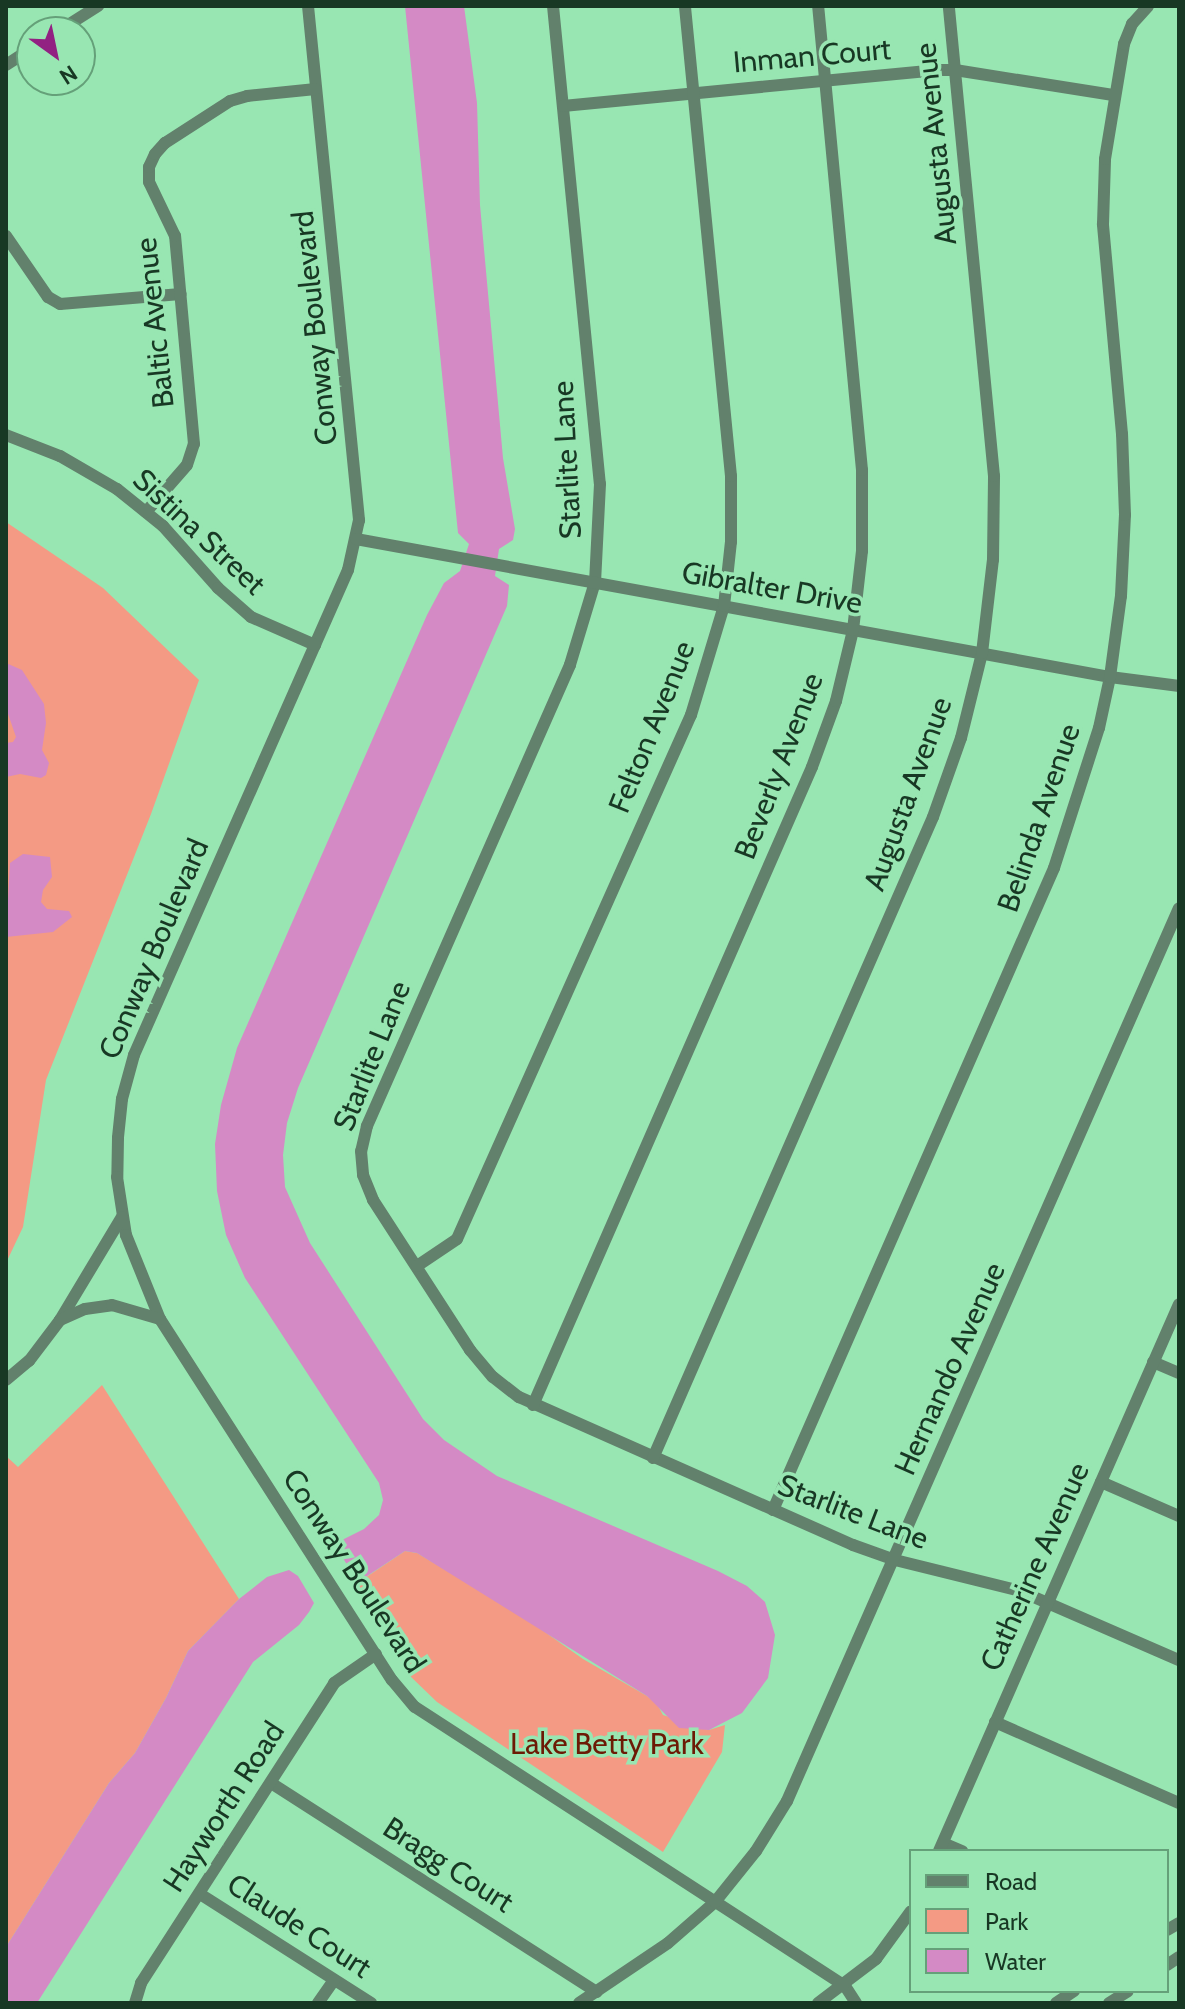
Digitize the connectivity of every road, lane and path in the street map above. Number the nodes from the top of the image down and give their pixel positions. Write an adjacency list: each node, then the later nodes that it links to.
1 (308, 6): 9 (street, Conway Boulevard)
2 (553, 6): 12 (street, Starlite Lane)
3 (685, 6): 10 (street, Felton Avenue)
4 (818, 6): 8 (street, Beverly Avenue)
5 (949, 6): 7 (street, Augusta Avenue)
6 (1148, 6): 11 (street, Belinda Avenue)
7 (955, 70): 8 (street, Inman Court); 11 (street, Inman Court); 22 (street, Augusta Avenue)
8 (824, 80): 10 (street, Inman Court); 20 (street, Beverly Avenue)
9 (316, 89): 14 (street, Baltic Avenue); 17 (street, Conway Boulevard)
10 (694, 93): 12 (street, Inman Court); 19 (street, Felton Avenue)
11 (1113, 95): 23 (street, Belinda Avenue)
12 (563, 106): 18 (street, Starlite Lane)
13 (7, 241): 14 (street)
14 (181, 294): 16 (street, Baltic Avenue)
15 (6, 435): 16 (street, Sistina Street)
16 (146, 512): 21 (street, Sistina Street)
17 (356, 539): 18 (street, Gibralter Drive); 21 (street, Conway Boulevard)
18 (595, 582): 19 (street, Gibralter Drive); 27 (street, Starlite Lane)
19 (724, 606): 20 (street, Gibralter Drive); 27 (street, Felton Avenue)
20 (853, 630): 22 (street, Gibralter Drive); 34 (street, Beverly Avenue)
21 (315, 645): 26 (street, Conway Boulevard)
22 (982, 653): 23 (street, Gibralter Drive); 35 (street, Augusta Avenue)
23 (1110, 677): 24 (street, Gibralter Drive); 37 (street, Belinda Avenue)
24 (1179, 686)
25 (1179, 908): 39 (street, Hernando Avenue)
26 (122, 1217): 29 (street, Conway Boulevard); 30 (street)
27 (417, 1266): 34 (street, Starlite Lane)
28 (1179, 1304): 31 (street, Catherine Avenue)
29 (160, 1319): 30 (street); 41 (street, Conway Boulevard)
30 (60, 1320): 33 (street)
31 (1153, 1362): 32 (street); 36 (street, Catherine Avenue)
32 (1179, 1373)
33 (6, 1380)
34 (533, 1405): 35 (street, Starlite Lane)
35 (653, 1458): 37 (street, Starlite Lane)
36 (1101, 1482): 38 (street); 40 (street, Catherine Avenue)
37 (773, 1510): 39 (street, Starlite Lane)
38 (1179, 1516)
39 (895, 1560): 40 (street, Starlite Lane); 48 (street, Hernando Avenue)
40 (1048, 1602): 42 (street, Starlite Lane); 43 (street, Catherine Avenue)
41 (376, 1654): 44 (street, Hayworth Road); 48 (street, Conway Boulevard)
42 (1179, 1660)
43 (995, 1722): 45 (street); 46 (street, Catherine Avenue)
44 (271, 1783): 47 (street, Hayworth Road); 52 (street, Bragg Court)
45 (1179, 1803)
46 (941, 1847)
47 (200, 1894): 50 (street, Claude Court); 53 (street, Hayworth Road)
48 (715, 1902): 51 (street, Conway Boulevard); 52 (street, Hernando Avenue)
49 (909, 1914): 51 (street)
50 (334, 1980): 54 (street); 55 (street, Claude Court)
51 (845, 1986): 57 (street); 58 (street, Conway Boulevard)
52 (597, 1992): 56 (street, Hernando Avenue)
53 (135, 2003)
54 (318, 2003)
55 (371, 2003)
56 (579, 2003)
57 (818, 2003)
58 (856, 2003)

